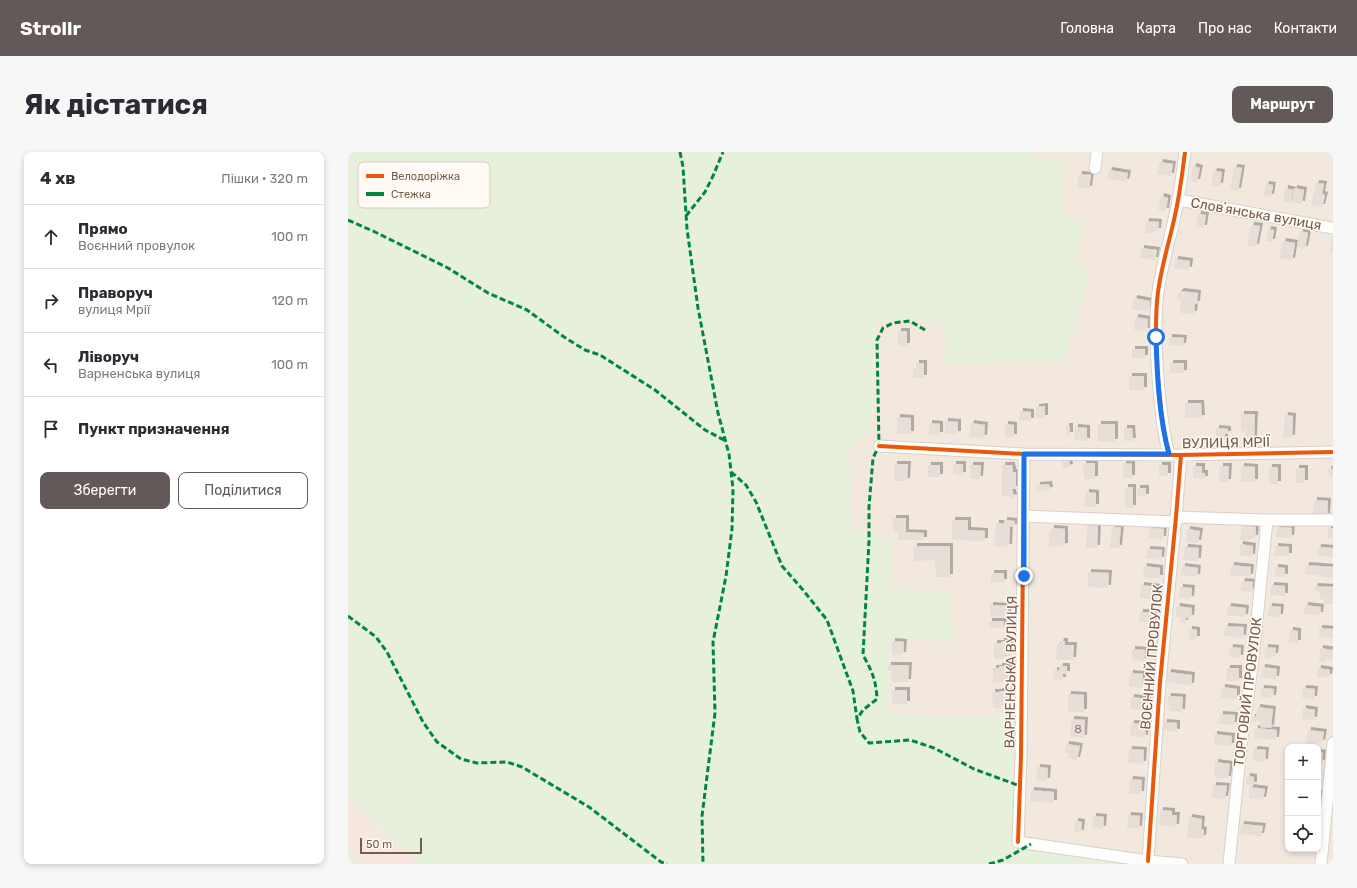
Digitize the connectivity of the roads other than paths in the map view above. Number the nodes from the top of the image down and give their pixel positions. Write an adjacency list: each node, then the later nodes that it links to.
1 (1097, 152): 3 (street)
2 (1185, 152): 4 (street)
3 (1094, 168)
4 (1178, 200): 5 (street, Словʼянська вулиця); 9 (street)
5 (1333, 228)
6 (879, 446): 8 (street, ВУЛИЦЯ МРІЇ)
7 (1333, 452): 10 (street, ВУЛИЦЯ МРІЇ)
8 (1024, 454): 9 (street, ВУЛИЦЯ МРІЇ); 11 (street, ВАРНЕНСЬКА ВУЛИЦЯ)
9 (1169, 454): 10 (street, ВУЛИЦЯ МРІЇ)
10 (1181, 455): 12 (street, ВОЄННИЙ ПРОВУЛОК)
11 (1024, 516): 12 (street); 16 (street, ВАРНЕНСЬКА ВУЛИЦЯ)
12 (1176, 519): 13 (street); 16 (street, ВОЄННИЙ ПРОВУЛОК)
13 (1267, 520): 14 (street); 18 (street, ТОРГОВИЙ ПРОВУЛОК)
14 (1333, 520)
15 (1333, 743): 19 (street)
16 (1148, 861): 17 (street)
17 (1182, 864)
18 (1229, 864)
19 (1320, 864)

